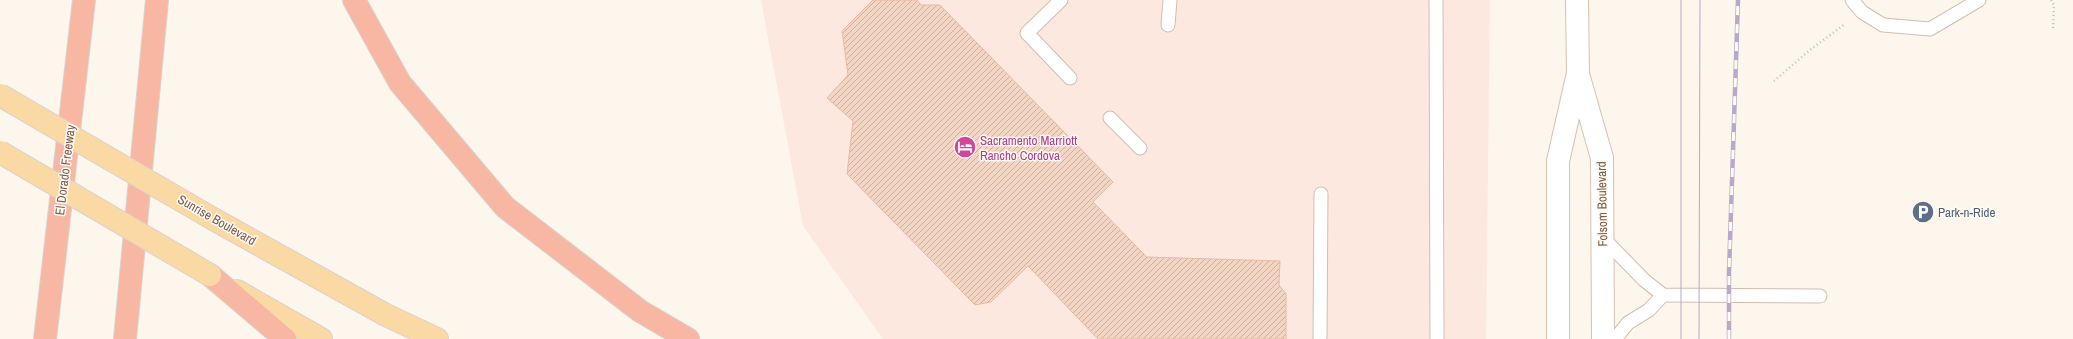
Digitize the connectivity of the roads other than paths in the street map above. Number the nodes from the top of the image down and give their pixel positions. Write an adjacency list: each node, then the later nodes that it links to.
1 (84, 0): 22 (highway, El Dorado Freeway)
2 (157, 0): 23 (highway)
3 (354, 0): 27 (highway)
4 (1061, 0): 12 (lane)
5 (1170, 0): 10 (lane)
6 (1436, 0): 29 (lane)
7 (1577, 0): 11 (main road, Folsom Boulevard)
8 (1852, 0): 9 (lane)
9 (1979, 0)
10 (1168, 25)
11 (1578, 73): 18 (main road, Folsom Boulevard); 30 (main road, Folsom Boulevard)
12 (1070, 78)
13 (0, 95): 26 (main road, Sunrise Boulevard, bridge)
14 (1110, 118): 15 (lane)
15 (1140, 148)
16 (0, 152): 19 (main road, bridge)
17 (1321, 194): 28 (lane)
18 (1603, 238): 20 (lane); 31 (main road, Folsom Boulevard)
19 (210, 275): 24 (highway); 25 (main road)
20 (1663, 296): 21 (lane); 32 (lane)
21 (1820, 296)
22 (45, 339)
23 (125, 339)
24 (285, 339)
25 (321, 339)
26 (437, 339)
27 (688, 339)
28 (1320, 339)
29 (1437, 339)
30 (1558, 339)
31 (1603, 339)
32 (1615, 339)

